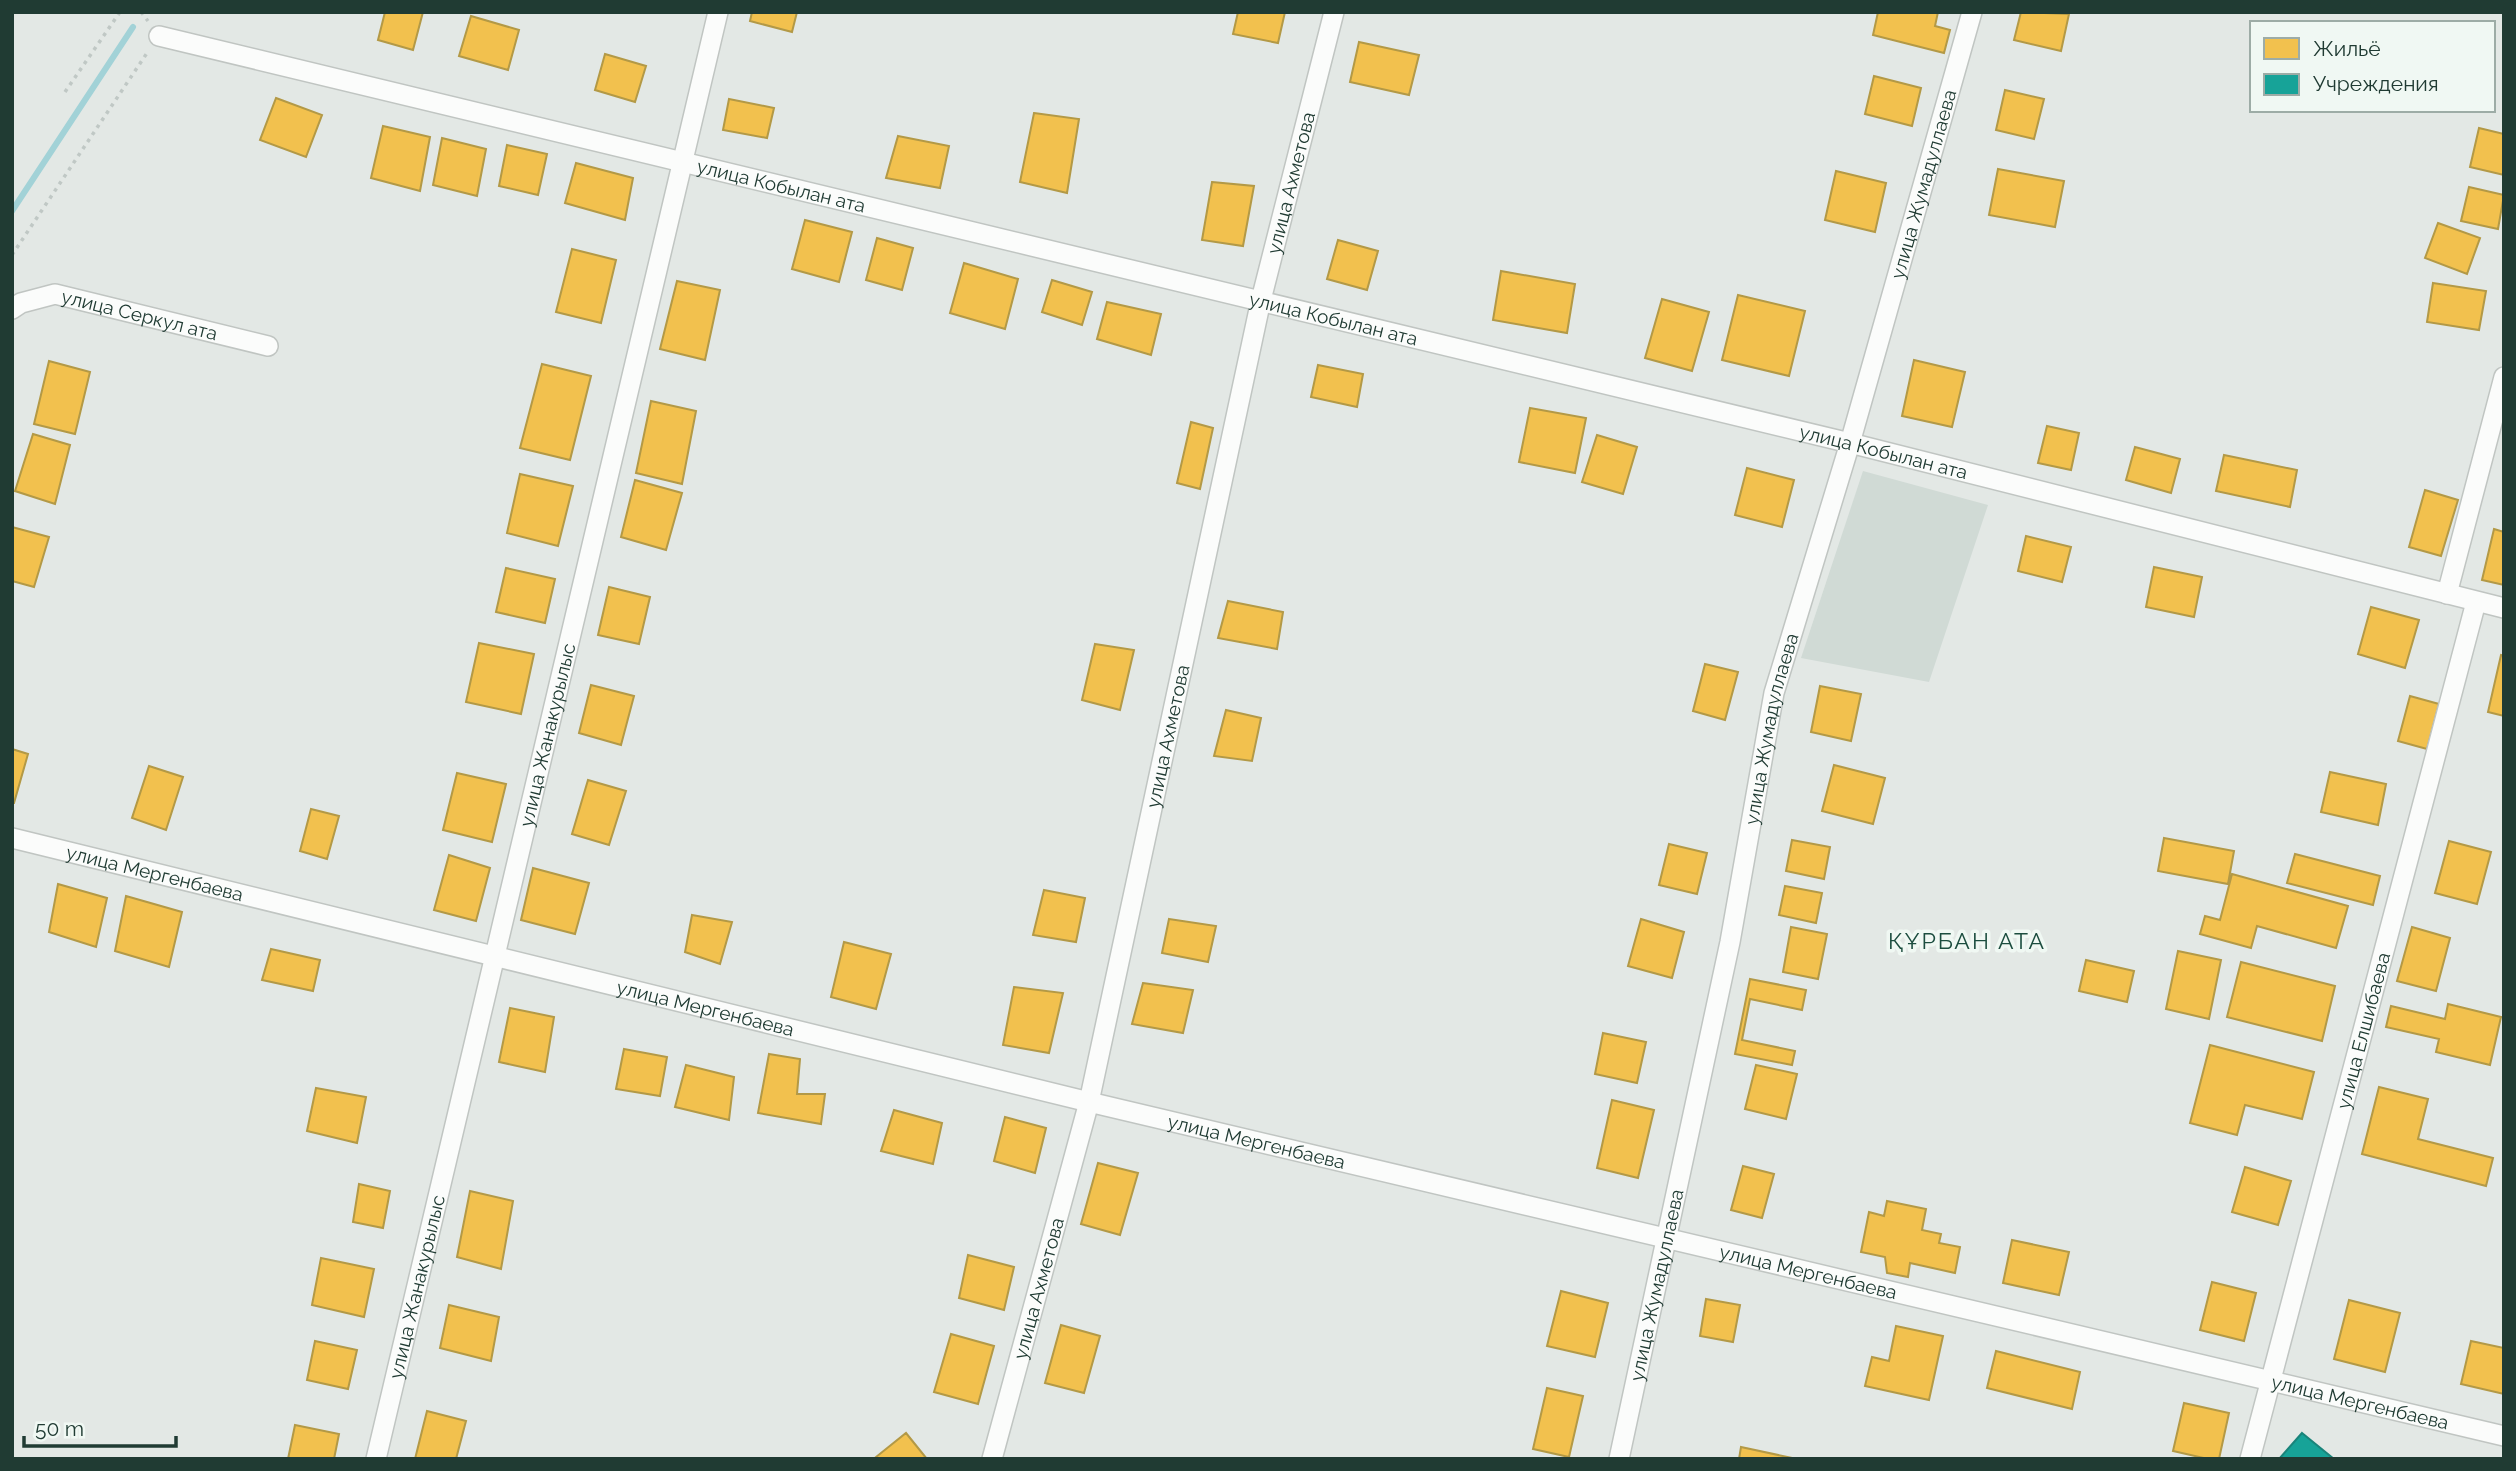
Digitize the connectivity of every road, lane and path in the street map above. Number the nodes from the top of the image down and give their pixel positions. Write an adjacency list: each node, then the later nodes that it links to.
1 (120, 12): 7 (path)
2 (141, 12): 6 (path)
3 (718, 12): 8 (street, улица Жанакурылыс)
4 (1334, 12): 10 (street, улица Ахметова)
5 (1972, 12): 14 (street, улица Жумадуллаева)
6 (159, 36): 8 (street, улица Кобылан ата); 9 (path)
7 (65, 92)
8 (682, 161): 10 (street, улица Кобылан ата); 19 (street, улица Жанакурылыс)
9 (12, 255)
10 (1261, 300): 14 (street, улица Кобылан ата); 20 (street, улица Ахметова)
11 (12, 309): 12 (street, улица Серкул ата)
12 (268, 346)
13 (2504, 377): 15 (street)
14 (1850, 443): 15 (street, улица Кобылан ата); 21 (street, улица Жумадуллаева)
15 (2447, 594): 16 (street, улица Кобылан ата)
16 (2476, 601): 17 (street, улица Кобылан ата); 22 (street, улица Елшибаева)
17 (2504, 608)
18 (12, 838): 19 (street, улица Мергенбаева)
19 (494, 957): 20 (street, улица Мергенбаева); 24 (street, улица Жанакурылыс)
20 (1089, 1102): 21 (street, улица Мергенбаева); 25 (street, улица Ахметова)
21 (1668, 1239): 22 (street, улица Мергенбаева); 26 (street, улица Жумадуллаева)
22 (2269, 1381): 23 (street, улица Мергенбаева); 27 (street, улица Елшибаева)
23 (2504, 1436)
24 (376, 1459)
25 (992, 1459)
26 (1619, 1459)
27 (2250, 1459)

